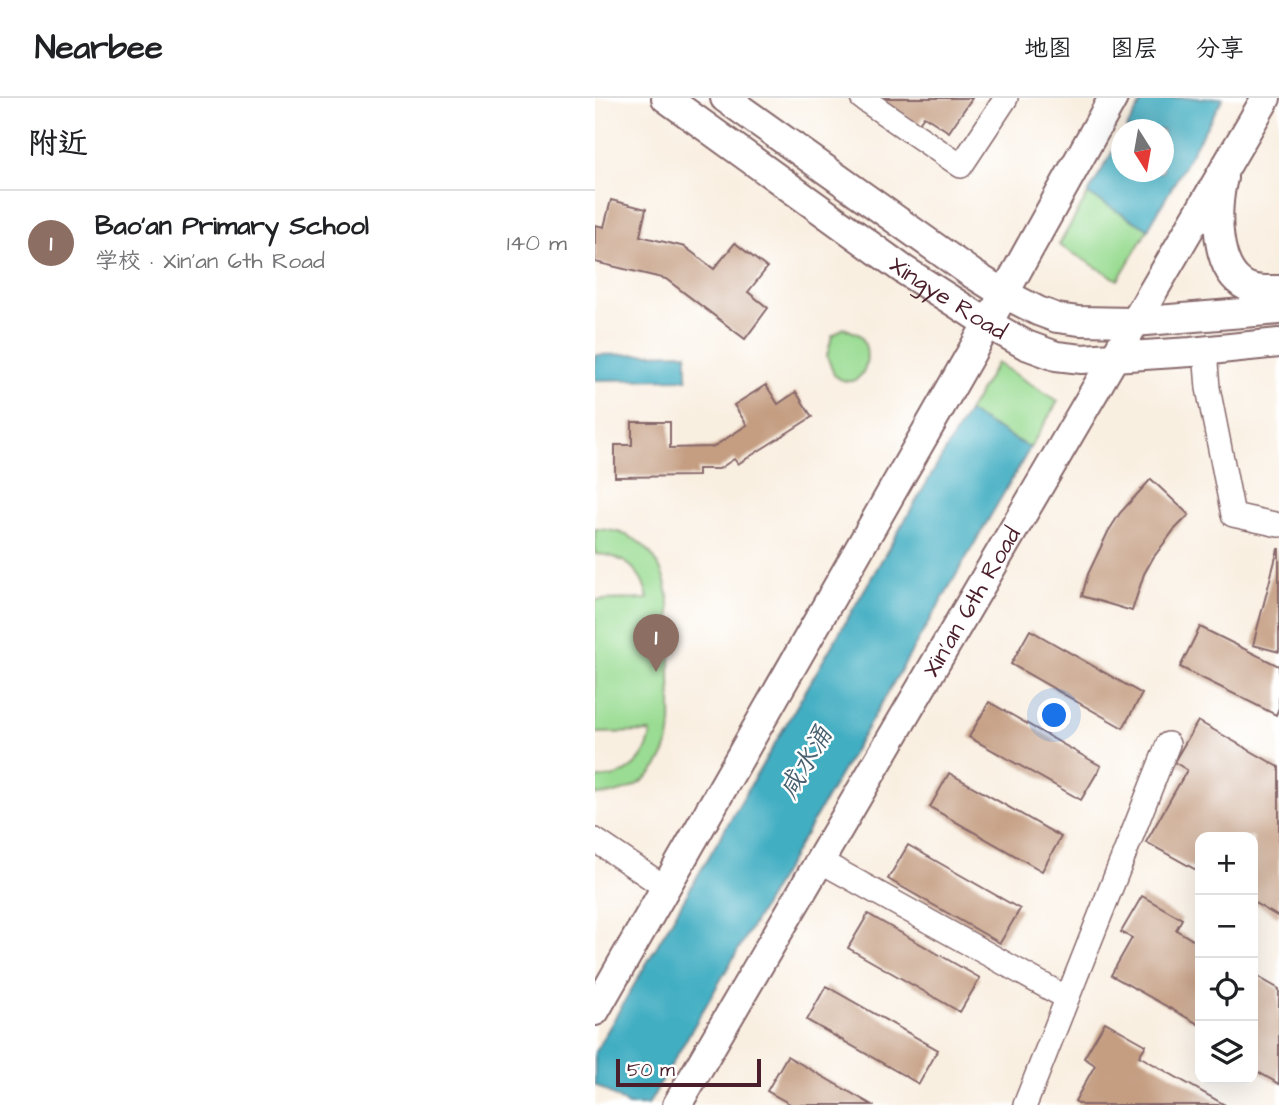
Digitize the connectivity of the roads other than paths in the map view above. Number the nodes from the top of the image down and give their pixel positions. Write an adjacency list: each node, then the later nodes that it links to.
1 (666, 98): 12 (main road, Xingye Road)
2 (726, 98): 9 (main road, Xingye Road)
3 (862, 98): 4 (lane)
4 (1006, 98)
5 (1113, 98): 9 (main road)
6 (1266, 98): 7 (main road, Xin'an 6th Road)
7 (1228, 163): 8 (main road); 11 (main road, Xin'an 6th Road)
8 (1279, 290)
9 (1003, 293): 11 (main road, Xingye Road); 12 (main road)
10 (1279, 310): 11 (main road, Xingye Road)
11 (1134, 322): 15 (main road, Xin'an 6th Road)
12 (987, 323): 15 (main road, Xingye Road); 20 (main road)
13 (1279, 343): 14 (main road, Xingye Road)
14 (1205, 351): 15 (main road, Xingye Road); 16 (lane)
15 (1113, 358): 19 (main road, Xin'an 6th Road)
16 (1279, 525)
17 (1168, 744): 21 (lane)
18 (595, 840): 20 (lane)
19 (820, 861): 21 (lane); 23 (main road, Xin'an 6th Road)
20 (666, 888): 22 (main road)
21 (1067, 998): 24 (lane)
22 (595, 1011)
23 (677, 1105)
24 (1025, 1105)

